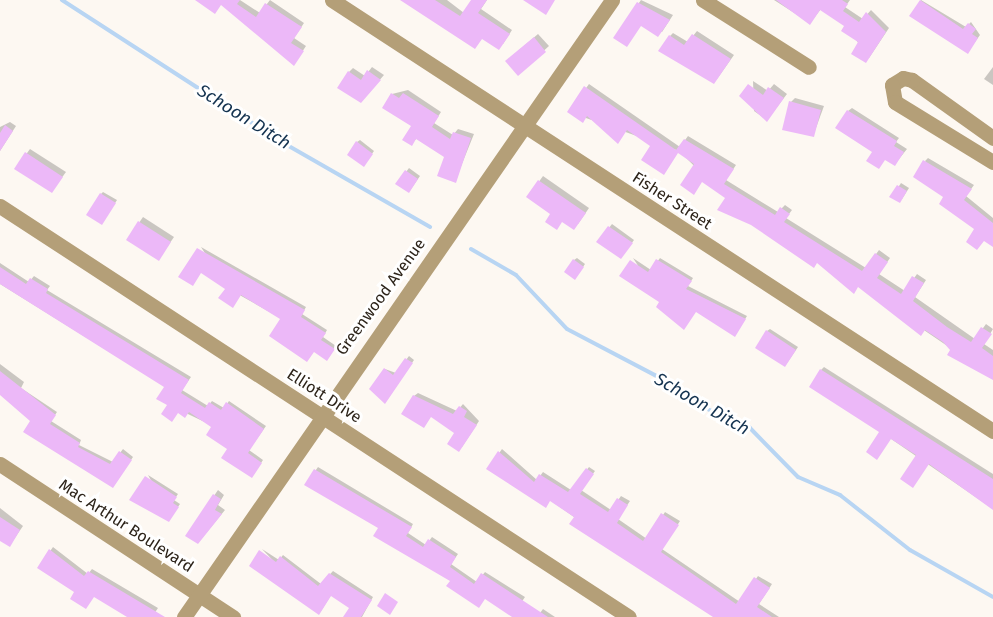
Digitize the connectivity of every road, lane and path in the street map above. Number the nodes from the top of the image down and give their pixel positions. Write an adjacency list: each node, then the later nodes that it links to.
1 (332, 0): 5 (street, Fisher Street)
2 (612, 0): 5 (street, Greenwood Avenue)
3 (703, 0): 4 (street)
4 (810, 67)
5 (525, 127): 9 (street, Greenwood Avenue); 10 (street, Fisher Street)
6 (993, 138): 7 (street)
7 (993, 162)
8 (0, 206): 9 (street, Elliott Drive)
9 (320, 415): 12 (street, Greenwood Avenue); 15 (street, Elliott Drive)
10 (993, 431)
11 (0, 464): 12 (street, Mac Arthur Boulevard)
12 (198, 595): 13 (street, Greenwood Avenue); 14 (street, Mac Arthur Boulevard)
13 (183, 617)
14 (233, 617)
15 (629, 617)

